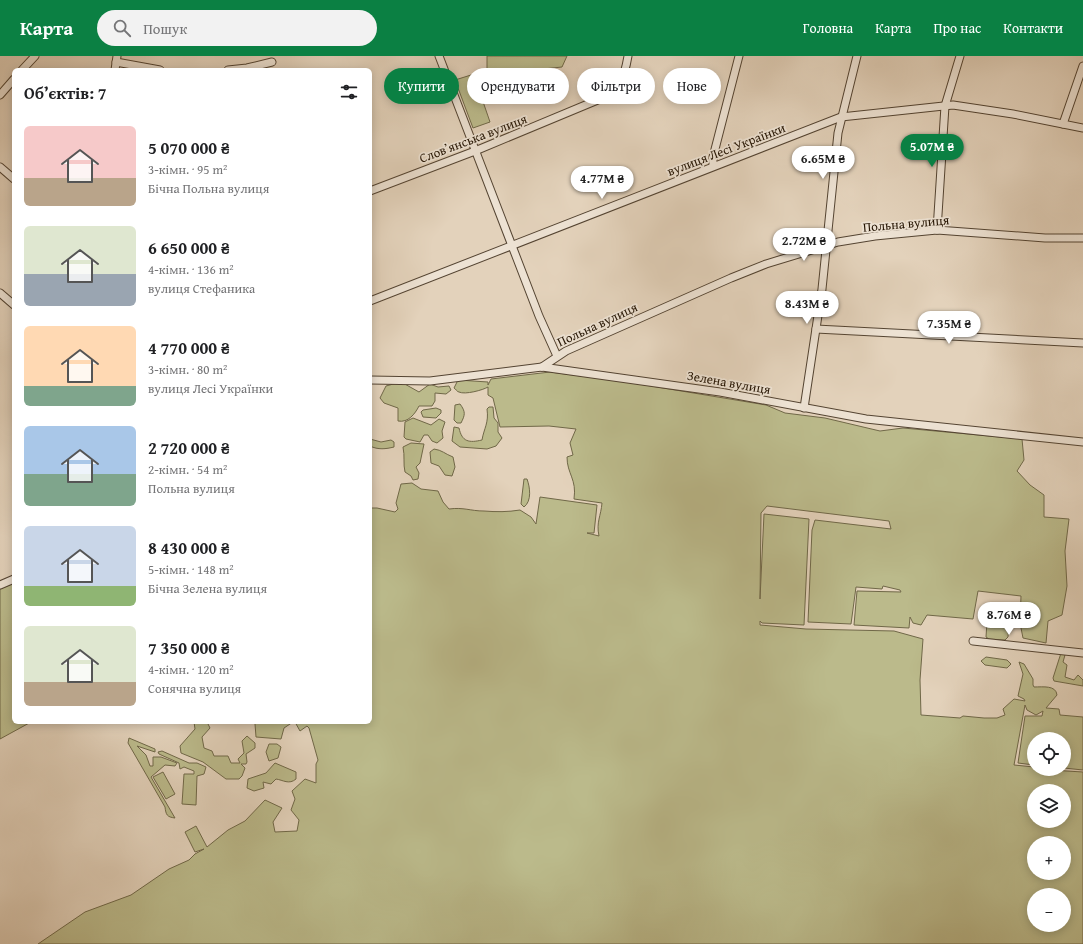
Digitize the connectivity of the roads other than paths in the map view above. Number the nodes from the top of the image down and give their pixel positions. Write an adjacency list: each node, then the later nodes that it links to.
1 (35, 56): 11 (street)
2 (439, 56): 20 (street)
3 (628, 56): 20 (street, Словʼянська вулиця)
4 (739, 56): 21 (street)
5 (853, 56): 17 (street)
6 (857, 56): 17 (street)
7 (960, 56): 16 (street)
8 (116, 59): 12 (street)
9 (272, 62): 13 (street)
10 (1083, 66): 18 (street)
11 (24, 68)
12 (152, 68)
13 (247, 68)
14 (12, 81): 15 (street)
15 (0, 95)
16 (945, 106): 17 (street, вулиця Лесі Українки); 18 (street, вулиця Лесі Українки); 25 (street)
17 (841, 117): 21 (street, вулиця Лесі Українки); 27 (street)
18 (1063, 124): 19 (street, вулиця Лесі Українки)
19 (1083, 128)
20 (475, 151): 24 (street, Словʼянська вулиця); 28 (street)
21 (713, 166): 28 (street, вулиця Лесі Українки)
22 (0, 167): 23 (street)
23 (12, 177)
24 (372, 190)
25 (937, 230): 26 (street, Польна вулиця); 27 (street, Польна вулиця)
26 (1083, 238)
27 (828, 245): 32 (street); 34 (street, Польна вулиця)
28 (513, 246): 30 (street, вулиця Лесі Українки); 34 (street)
29 (0, 293): 31 (street)
30 (372, 300)
31 (12, 303)
32 (816, 329): 33 (street); 37 (street)
33 (1083, 343)
34 (557, 356): 35 (street, Польна вулиця)
35 (542, 367): 36 (street, Зелена вулиця); 37 (street, Зелена вулиця)
36 (372, 380)
37 (804, 408): 38 (street, Зелена вулиця)
38 (1083, 442)
39 (12, 580): 40 (street)
40 (0, 585)
41 (973, 641): 42 (street)
42 (1083, 653)

